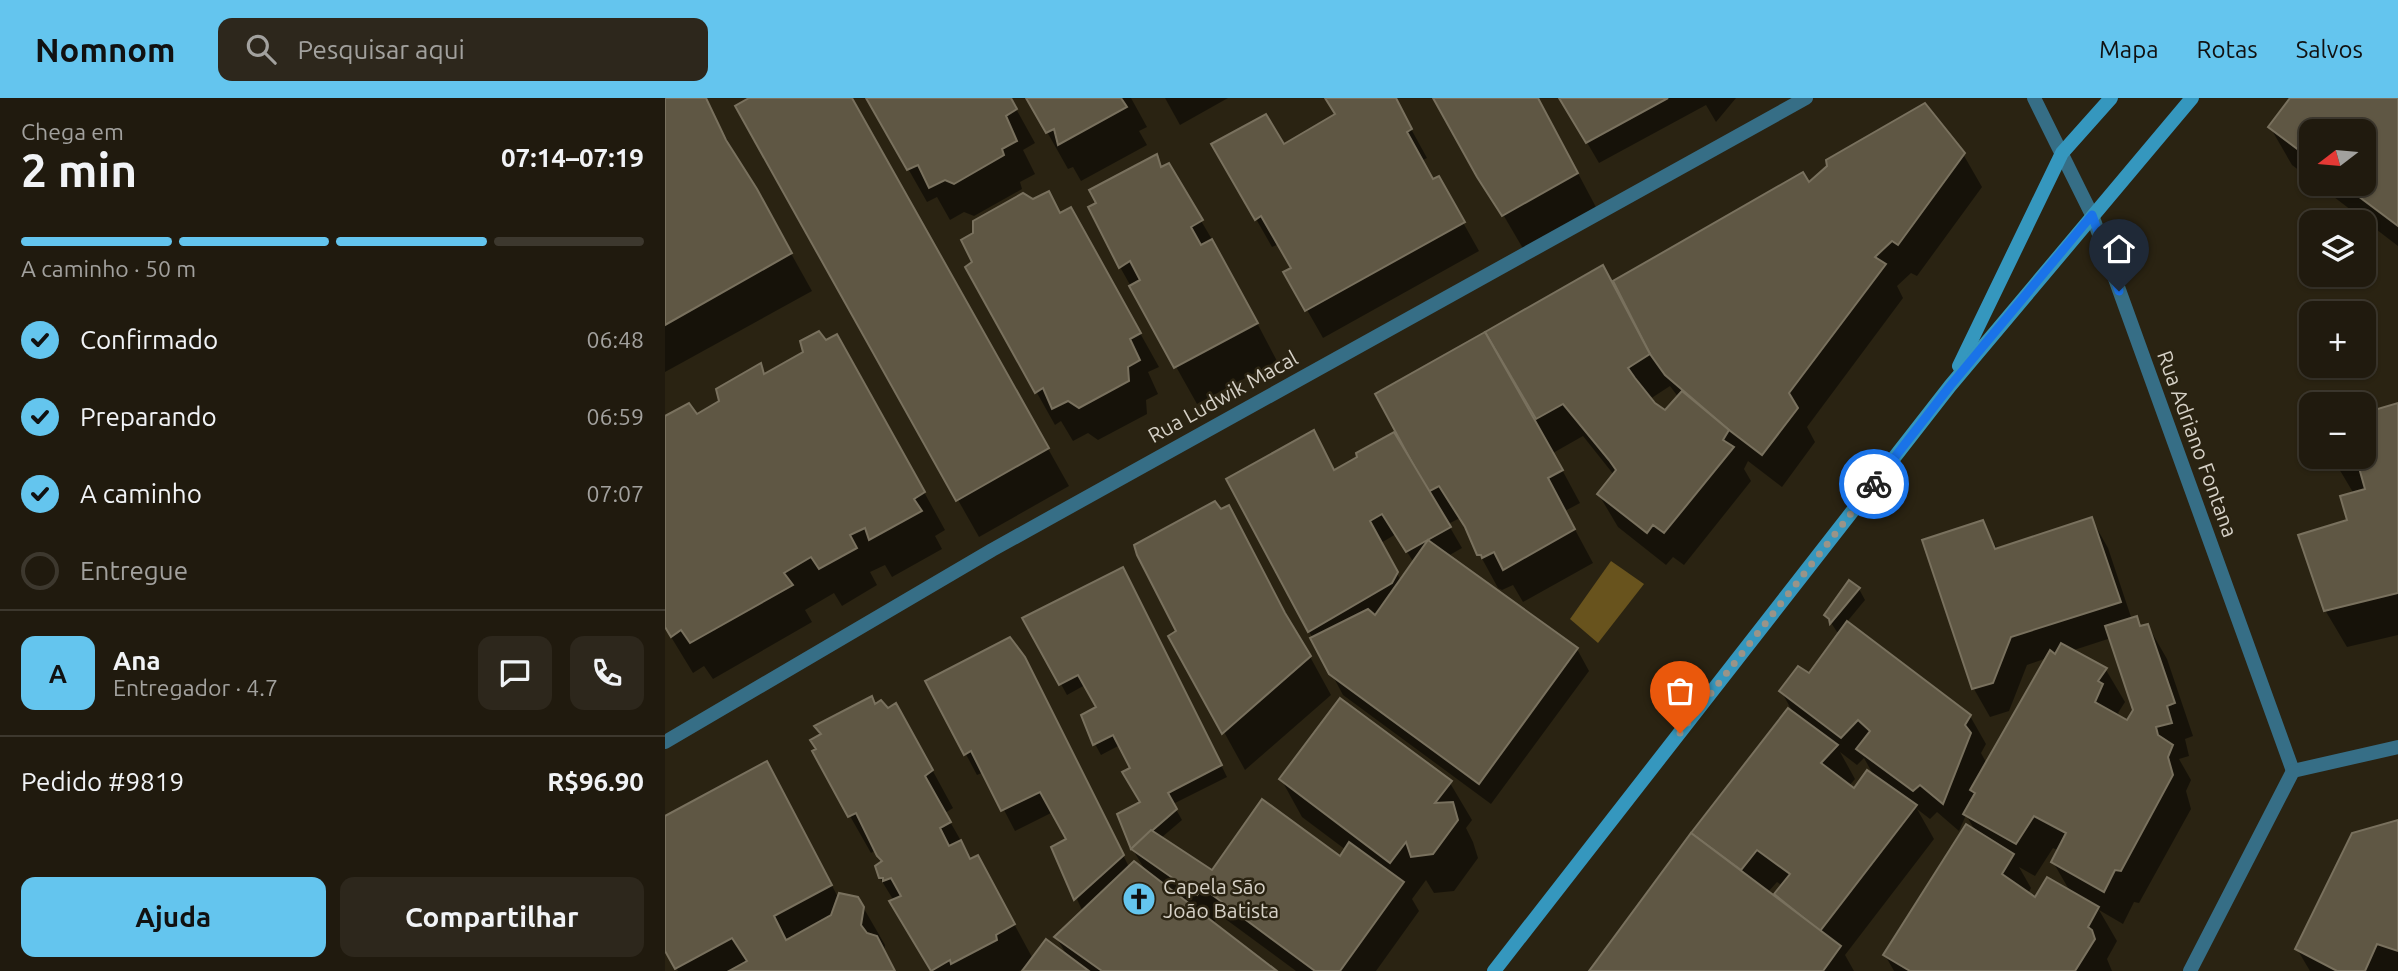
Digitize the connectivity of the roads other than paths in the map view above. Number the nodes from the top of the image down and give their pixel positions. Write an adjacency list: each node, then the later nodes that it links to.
1 (1806, 98): 8 (street, Rua Ludwik Macal)
2 (2034, 98): 5 (street, Rua Adriano Fontana)
3 (2111, 98): 5 (street)
4 (2192, 98): 6 (street)
5 (2062, 153): 6 (street, Rua Adriano Fontana); 7 (street)
6 (2092, 215): 7 (street); 10 (street, Rua Adriano Fontana)
7 (1950, 386): 11 (street)
8 (665, 742)
9 (2398, 747): 10 (street)
10 (2293, 771): 12 (street)
11 (1494, 971)
12 (2190, 971)

